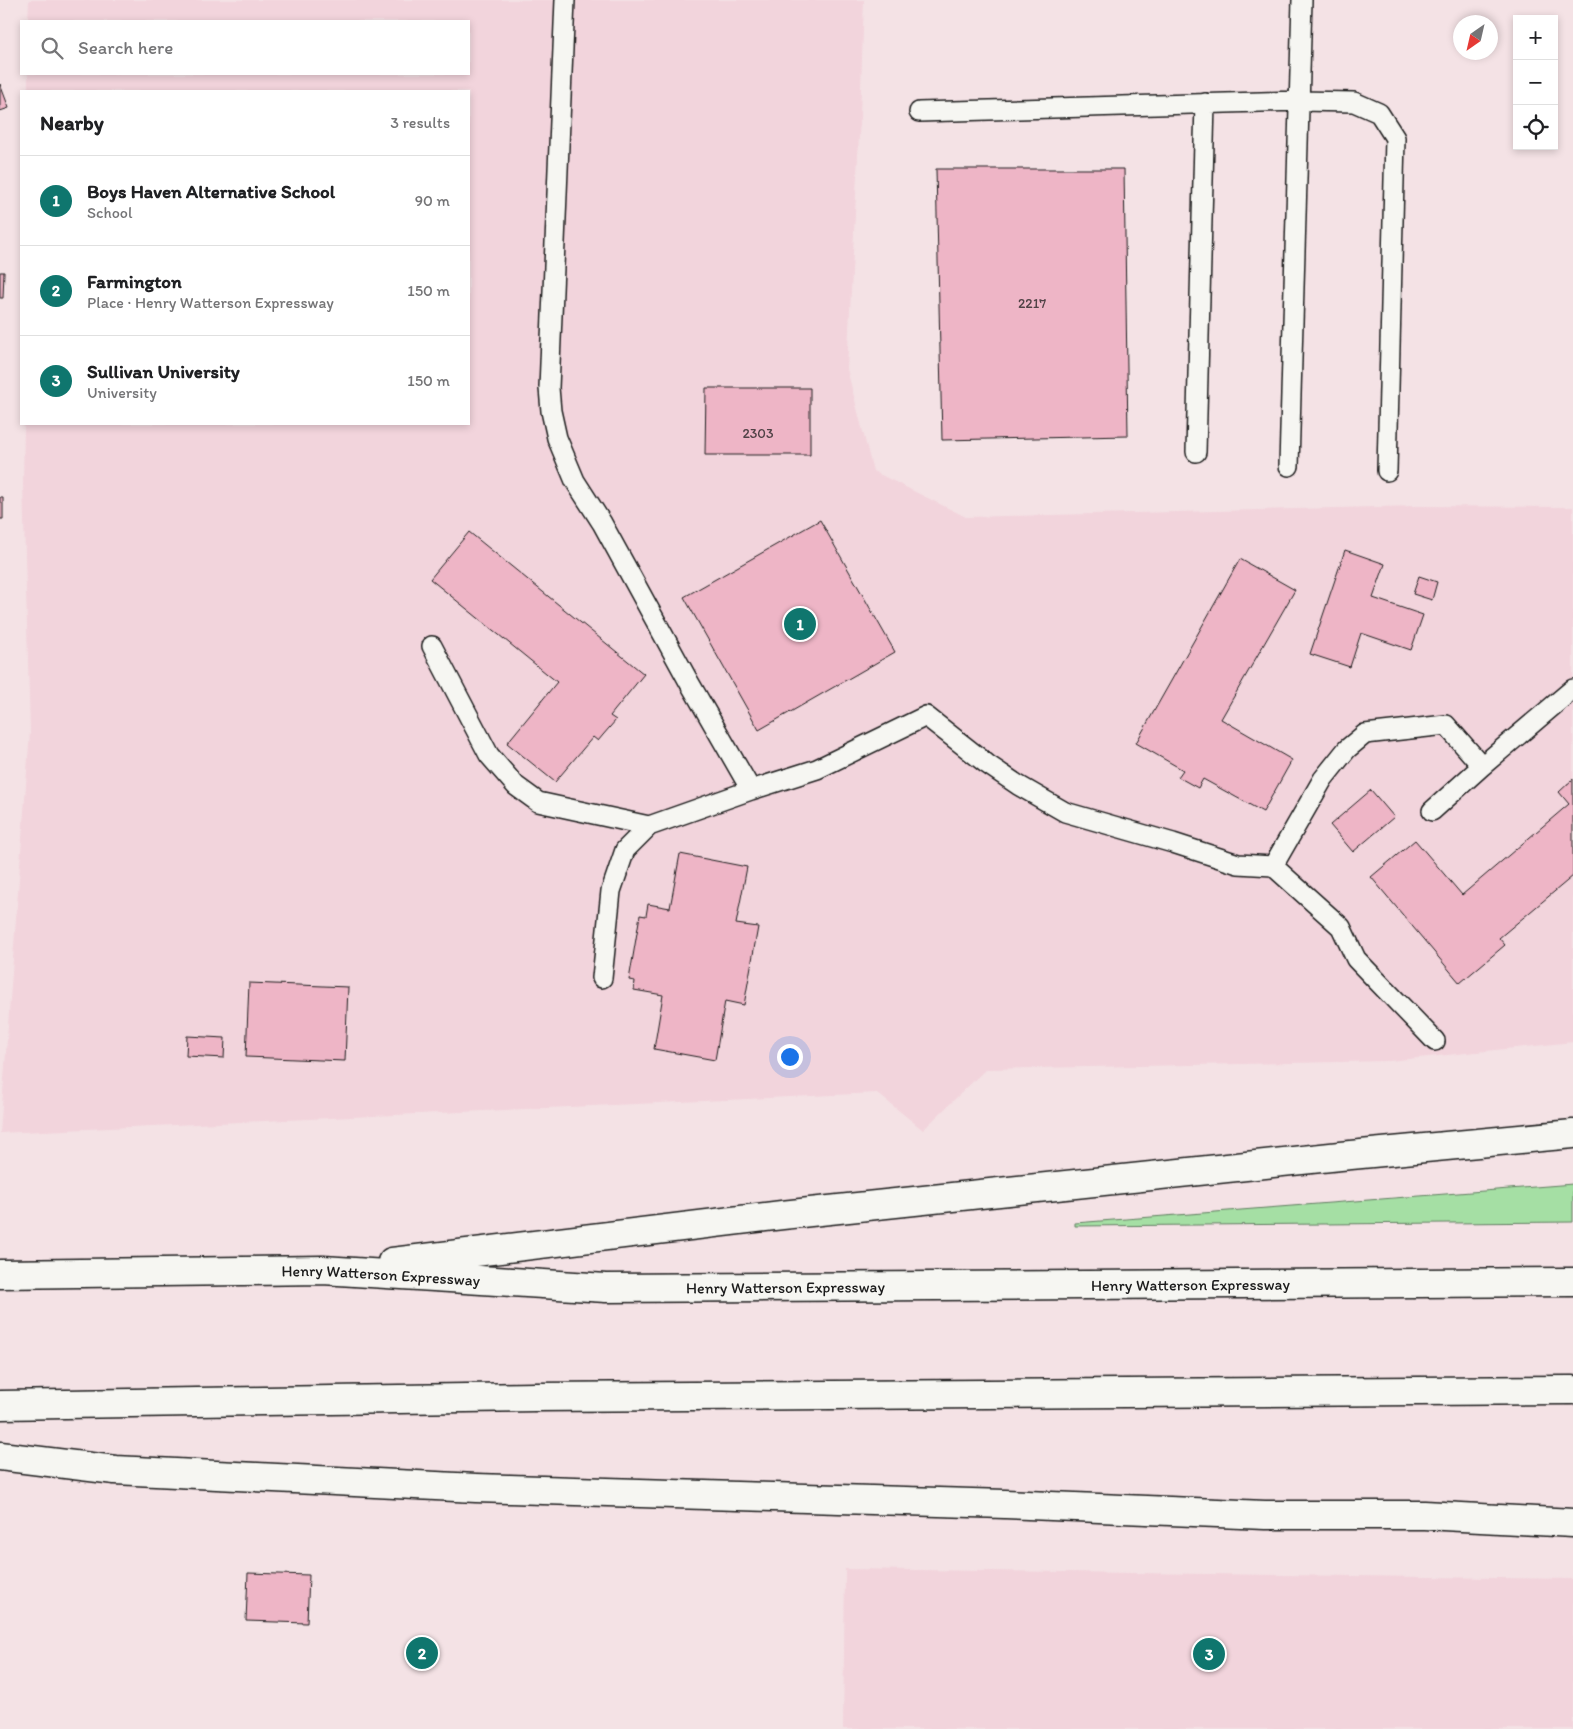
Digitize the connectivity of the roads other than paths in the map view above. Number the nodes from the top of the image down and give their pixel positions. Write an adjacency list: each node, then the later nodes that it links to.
1 (565, 0): 12 (lane)
2 (1302, 0): 3 (lane)
3 (1299, 101): 4 (lane); 7 (lane); 8 (lane)
4 (1205, 103): 5 (lane); 6 (lane)
5 (919, 112)
6 (1196, 452)
7 (1289, 466)
8 (1387, 471)
9 (432, 646): 14 (lane)
10 (1573, 690): 11 (lane)
11 (1482, 766): 13 (lane); 15 (lane)
12 (751, 790): 14 (lane); 15 (lane)
13 (1432, 810)
14 (649, 826): 16 (lane)
15 (1273, 866): 17 (lane)
16 (602, 978)
17 (1435, 1041)
18 (1573, 1134): 19 (highway)
19 (324, 1270): 20 (highway, Henry Watterson Expressway); 21 (highway, Henry Watterson Expressway)
20 (0, 1274)
21 (1573, 1282)
22 (1573, 1390): 23 (highway)
23 (0, 1405)
24 (0, 1456): 25 (highway)
25 (1573, 1523)

